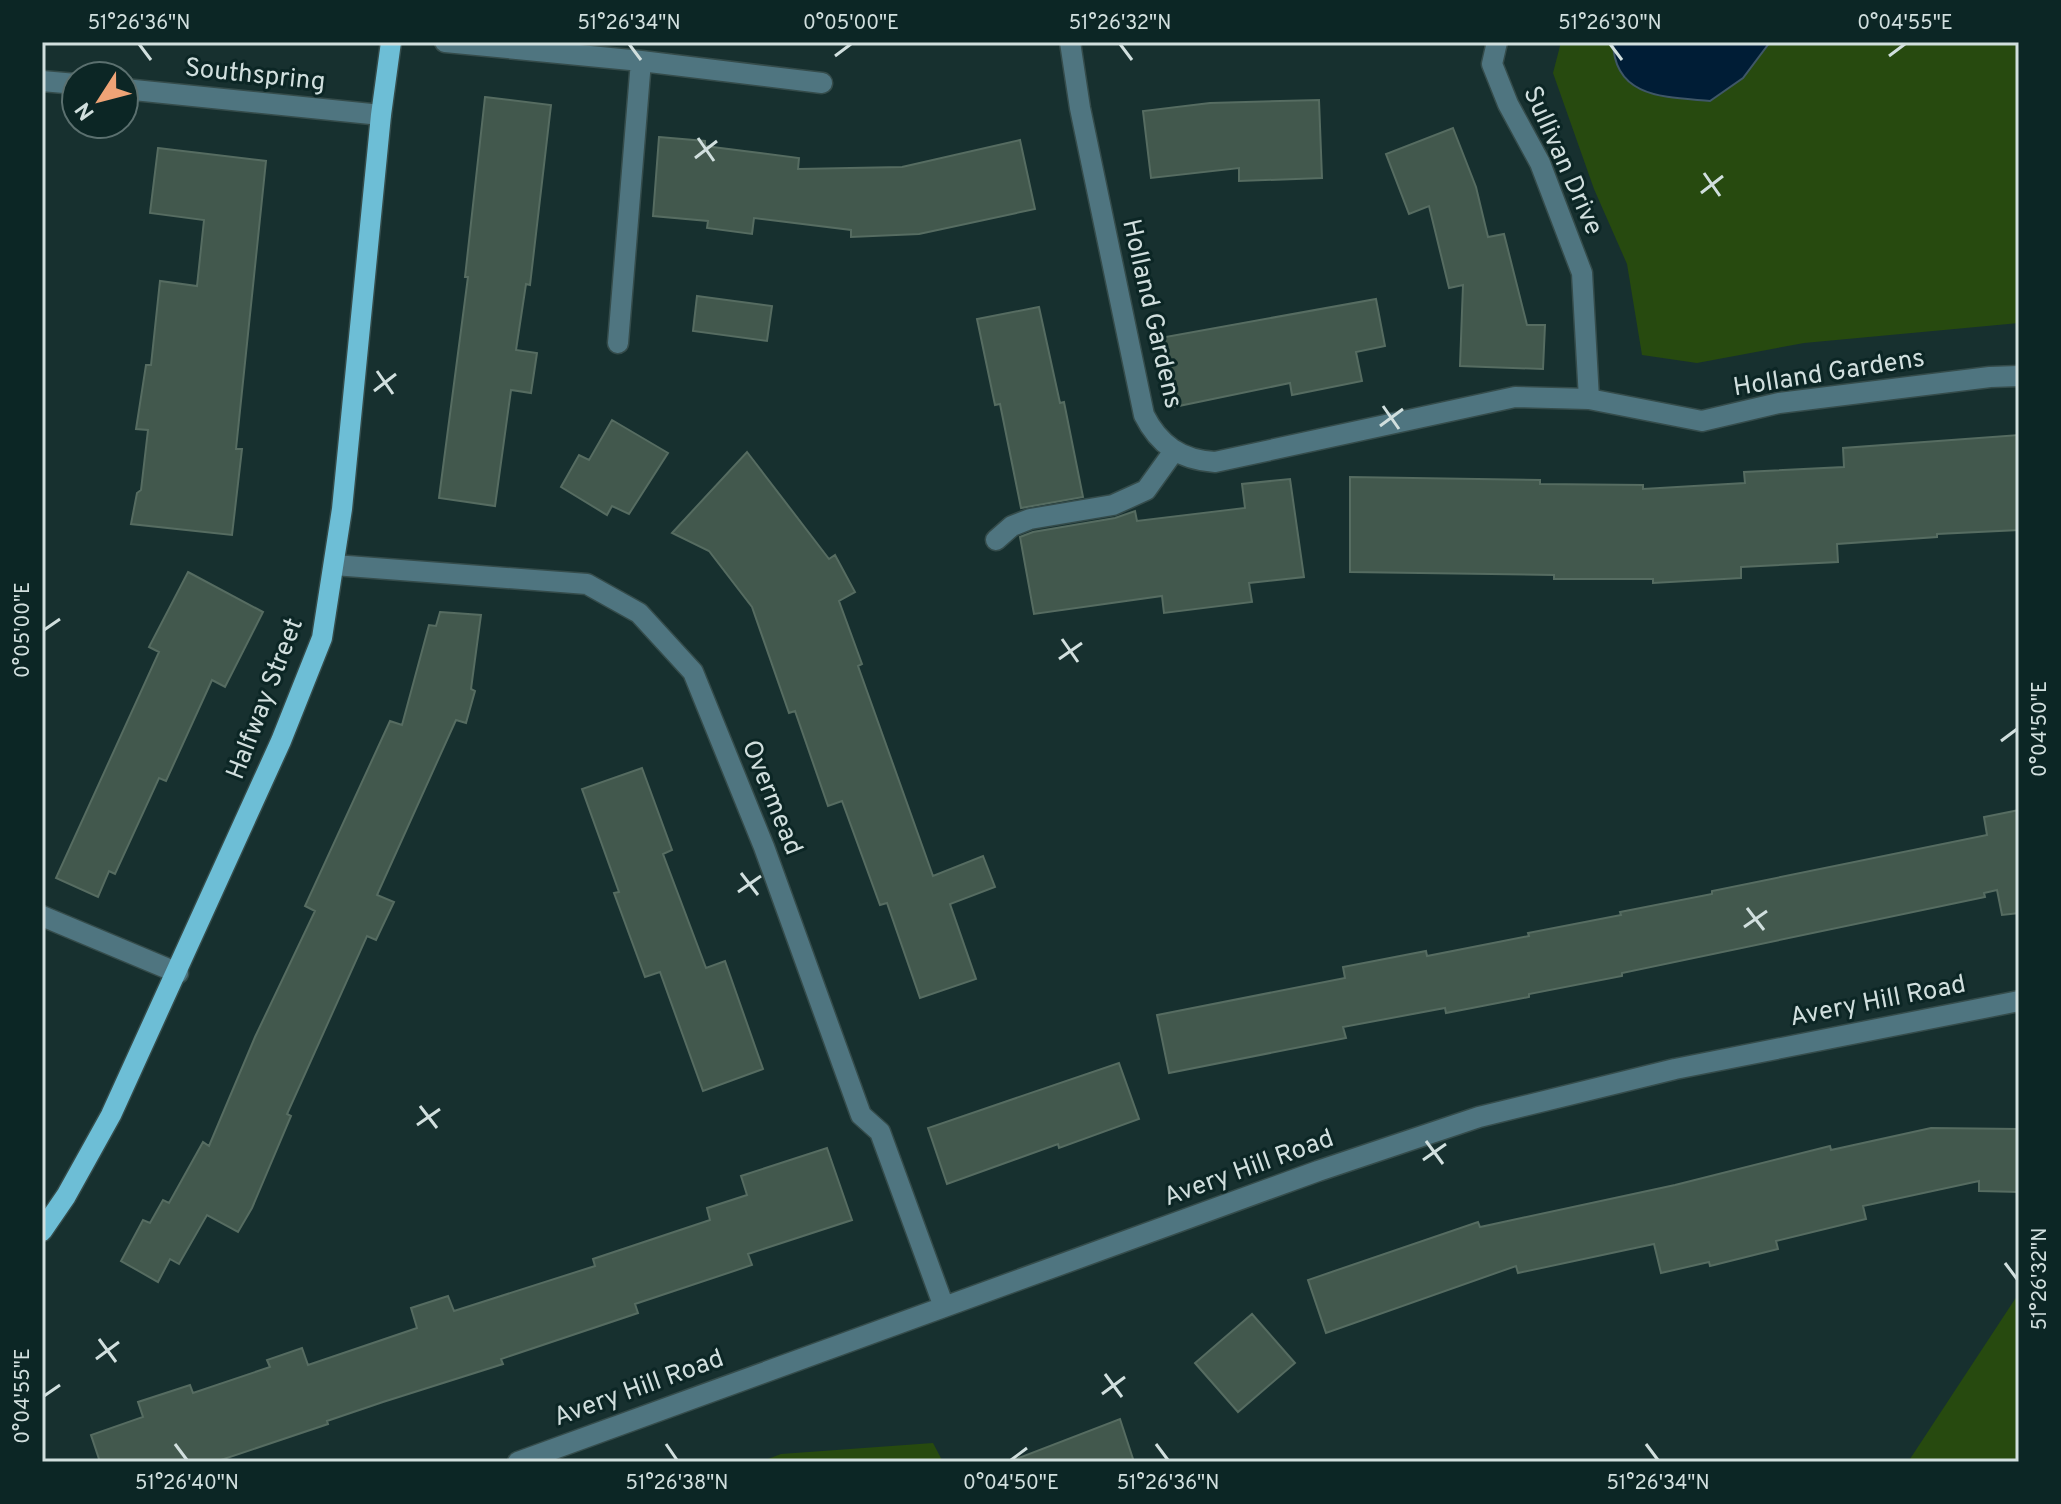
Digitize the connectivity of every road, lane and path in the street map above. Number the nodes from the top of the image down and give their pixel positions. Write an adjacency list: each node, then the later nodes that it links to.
1 (391, 42): 8 (main road, Halfway Street)
2 (445, 42): 5 (street)
3 (1070, 42): 12 (street, Holland Gardens)
4 (1497, 42): 11 (street, Sullivan Drive)
5 (641, 61): 6 (street); 9 (street)
6 (822, 83)
7 (140, 91): 8 (street, Southspring)
8 (381, 115): 14 (main road, Halfway Street)
9 (618, 343)
10 (2019, 376): 11 (street, Holland Gardens)
11 (1589, 399): 12 (street, Holland Gardens)
12 (1174, 451): 13 (street)
13 (996, 540)
14 (334, 565): 16 (main road, Halfway Street); 19 (street, Overmead)
15 (42, 916): 16 (street)
16 (178, 973): 18 (main road, Halfway Street)
17 (2019, 1001): 19 (street, Avery Hill Road)
18 (42, 1231)
19 (944, 1307): 20 (street, Avery Hill Road)
20 (518, 1462)

